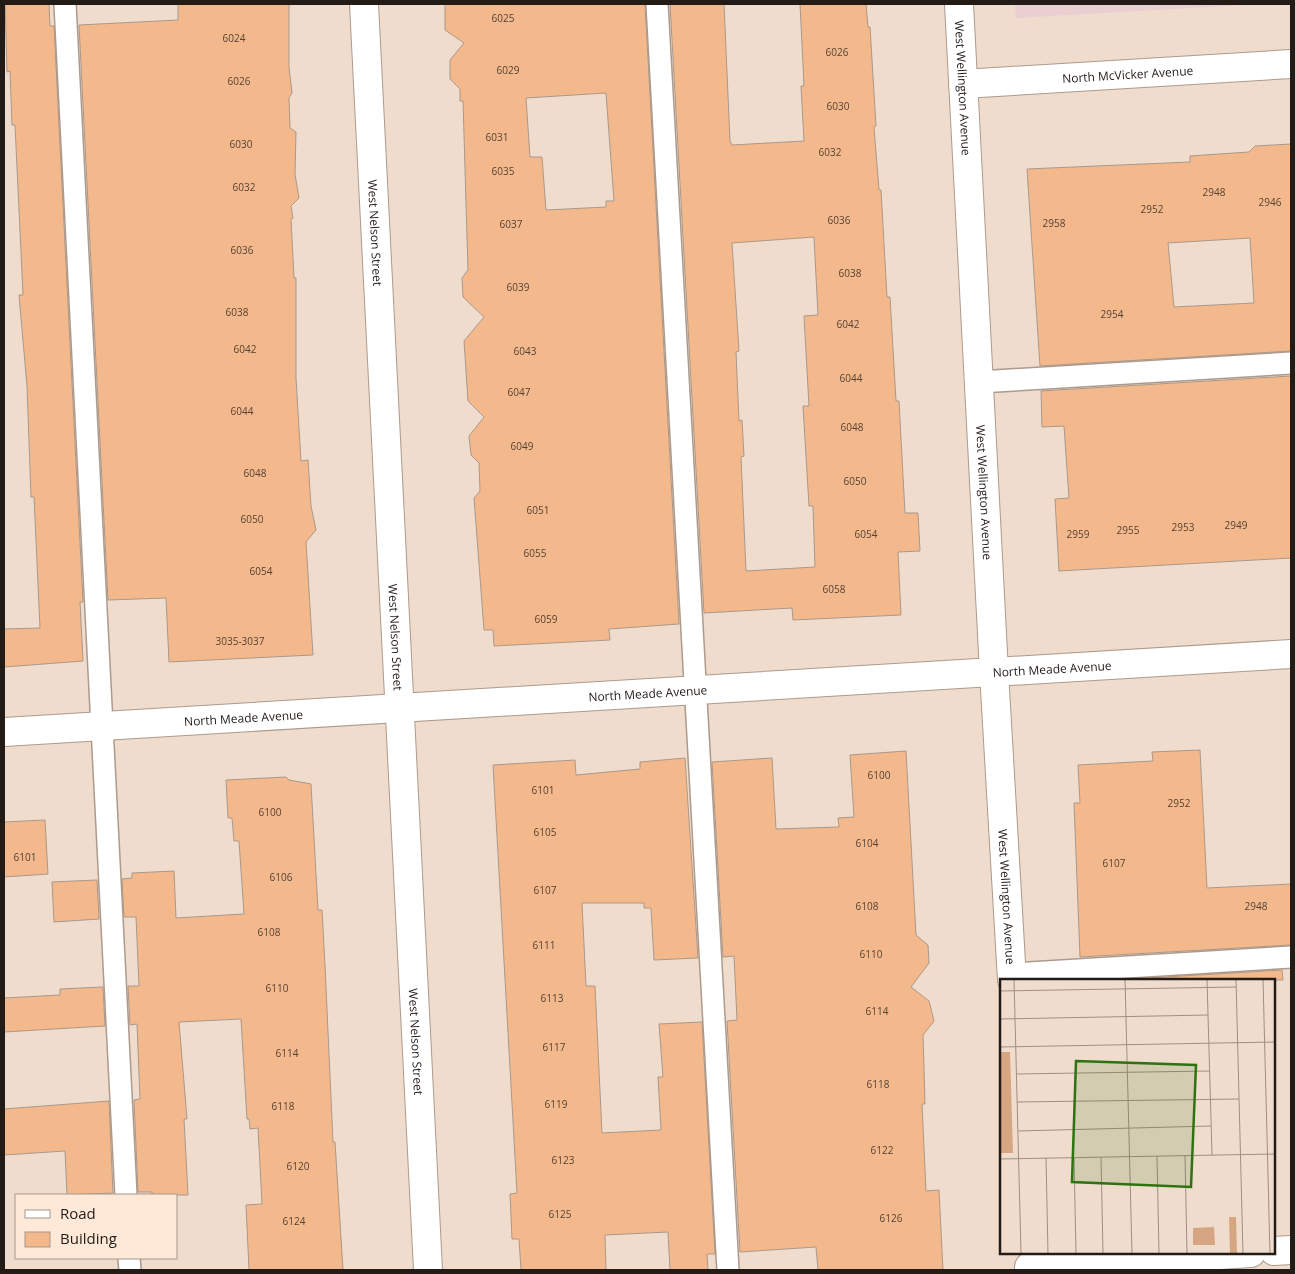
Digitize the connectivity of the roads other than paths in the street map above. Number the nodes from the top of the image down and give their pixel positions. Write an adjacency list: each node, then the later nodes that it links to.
1 (65, 4): 13 (lane)
2 (364, 4): 12 (street, West Nelson Street)
3 (657, 4): 11 (lane)
4 (959, 4): 6 (street, West Wellington Avenue)
5 (1291, 64): 6 (street, North McVicker Avenue)
6 (963, 84): 8 (street, West Wellington Avenue)
7 (1291, 363): 8 (lane)
8 (979, 382): 10 (street, West Wellington Avenue)
9 (1291, 654): 10 (street, North Meade Avenue)
10 (994, 672): 11 (street, North Meade Avenue); 16 (street, West Wellington Avenue)
11 (696, 690): 12 (street, North Meade Avenue); 23 (lane)
12 (401, 708): 13 (street, North Meade Avenue); 22 (street, West Nelson Street)
13 (101, 726): 14 (street, North Meade Avenue); 17 (lane)
14 (4, 732)
15 (1291, 957): 16 (lane)
16 (1012, 977)
17 (126, 1194)
18 (1291, 1250): 19 (street)
19 (1275, 1251)
20 (1229, 1254): 21 (street)
21 (1028, 1263)
22 (428, 1270)
23 (728, 1270)

